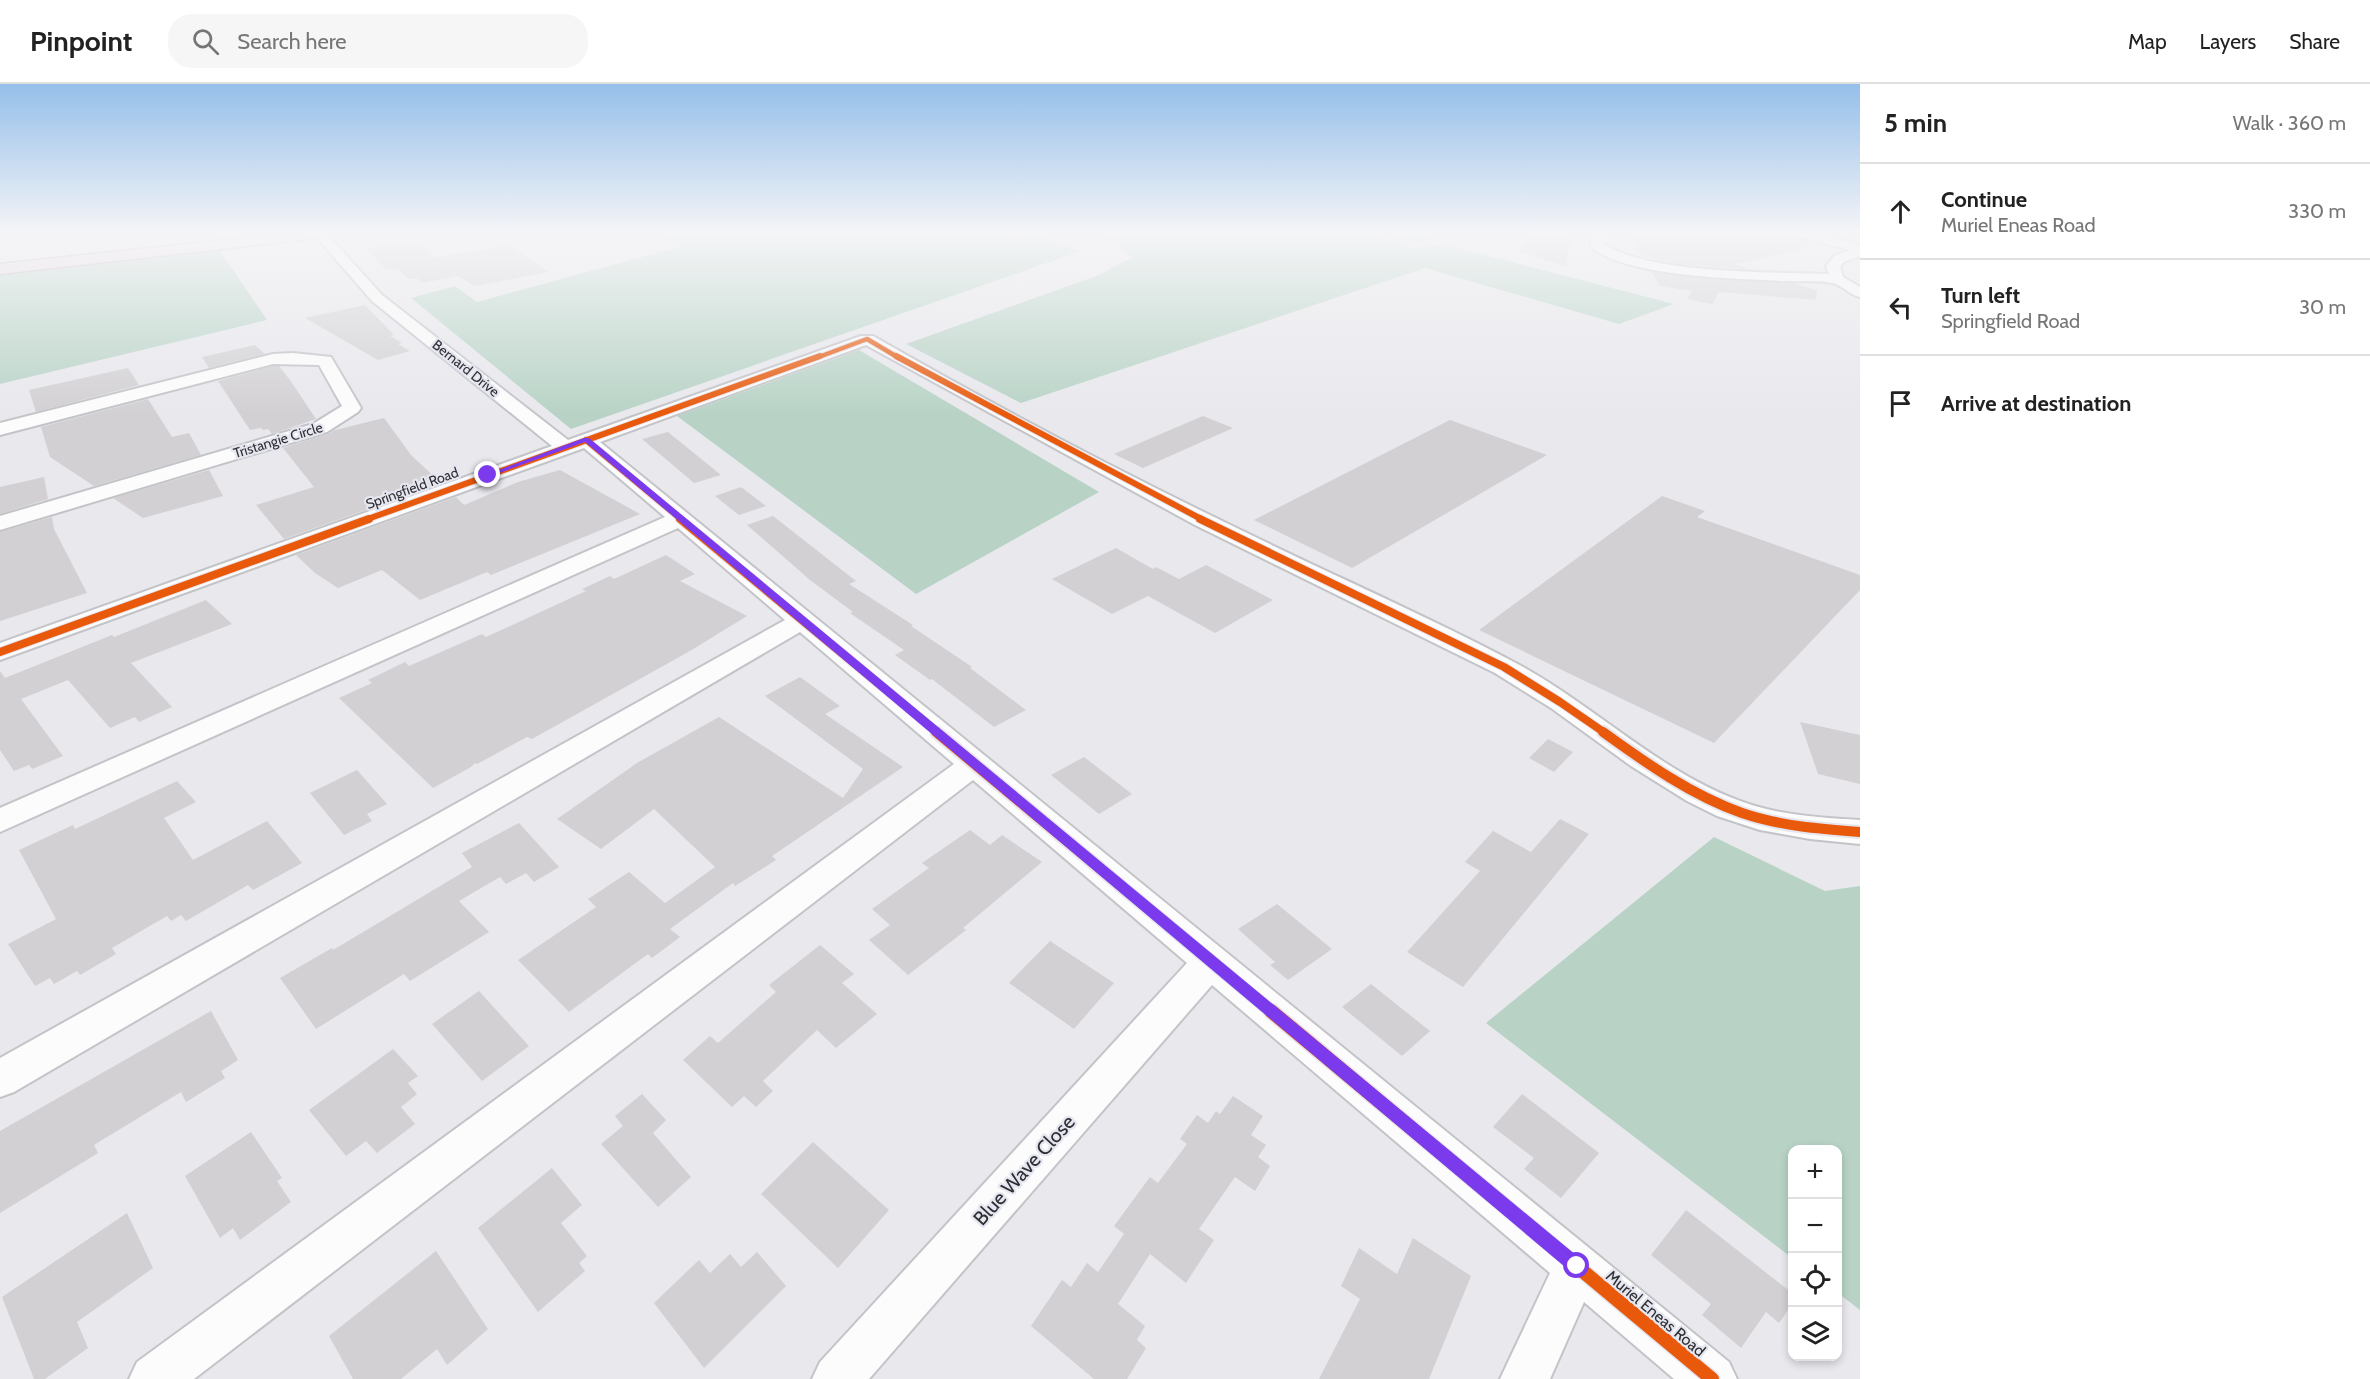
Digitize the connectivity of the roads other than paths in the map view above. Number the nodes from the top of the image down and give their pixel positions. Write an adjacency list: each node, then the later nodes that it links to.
1 (373, 293): 3 (street, Bernard Drive)
2 (0, 429): 5 (street, Tristangie Circle)
3 (575, 443): 4 (street, Muriel Eneas Road); 7 (street, Springfield Road); 10 (street, Springfield Road)
4 (682, 518): 6 (street, Muriel Eneas Road); 9 (street)
5 (0, 523)
6 (803, 620): 8 (street, Muriel Eneas Road); 12 (street)
7 (0, 652)
8 (975, 763): 11 (street, Muriel Eneas Road); 14 (street)
9 (0, 821)
10 (1860, 832)
11 (1212, 960): 13 (street, Muriel Eneas Road); 15 (street, Blue Wave Close)
12 (0, 1079)
13 (1577, 1266): 16 (street); 17 (street, Muriel Eneas Road)
14 (154, 1379)
15 (837, 1379)
16 (1525, 1379)
17 (1712, 1379)

